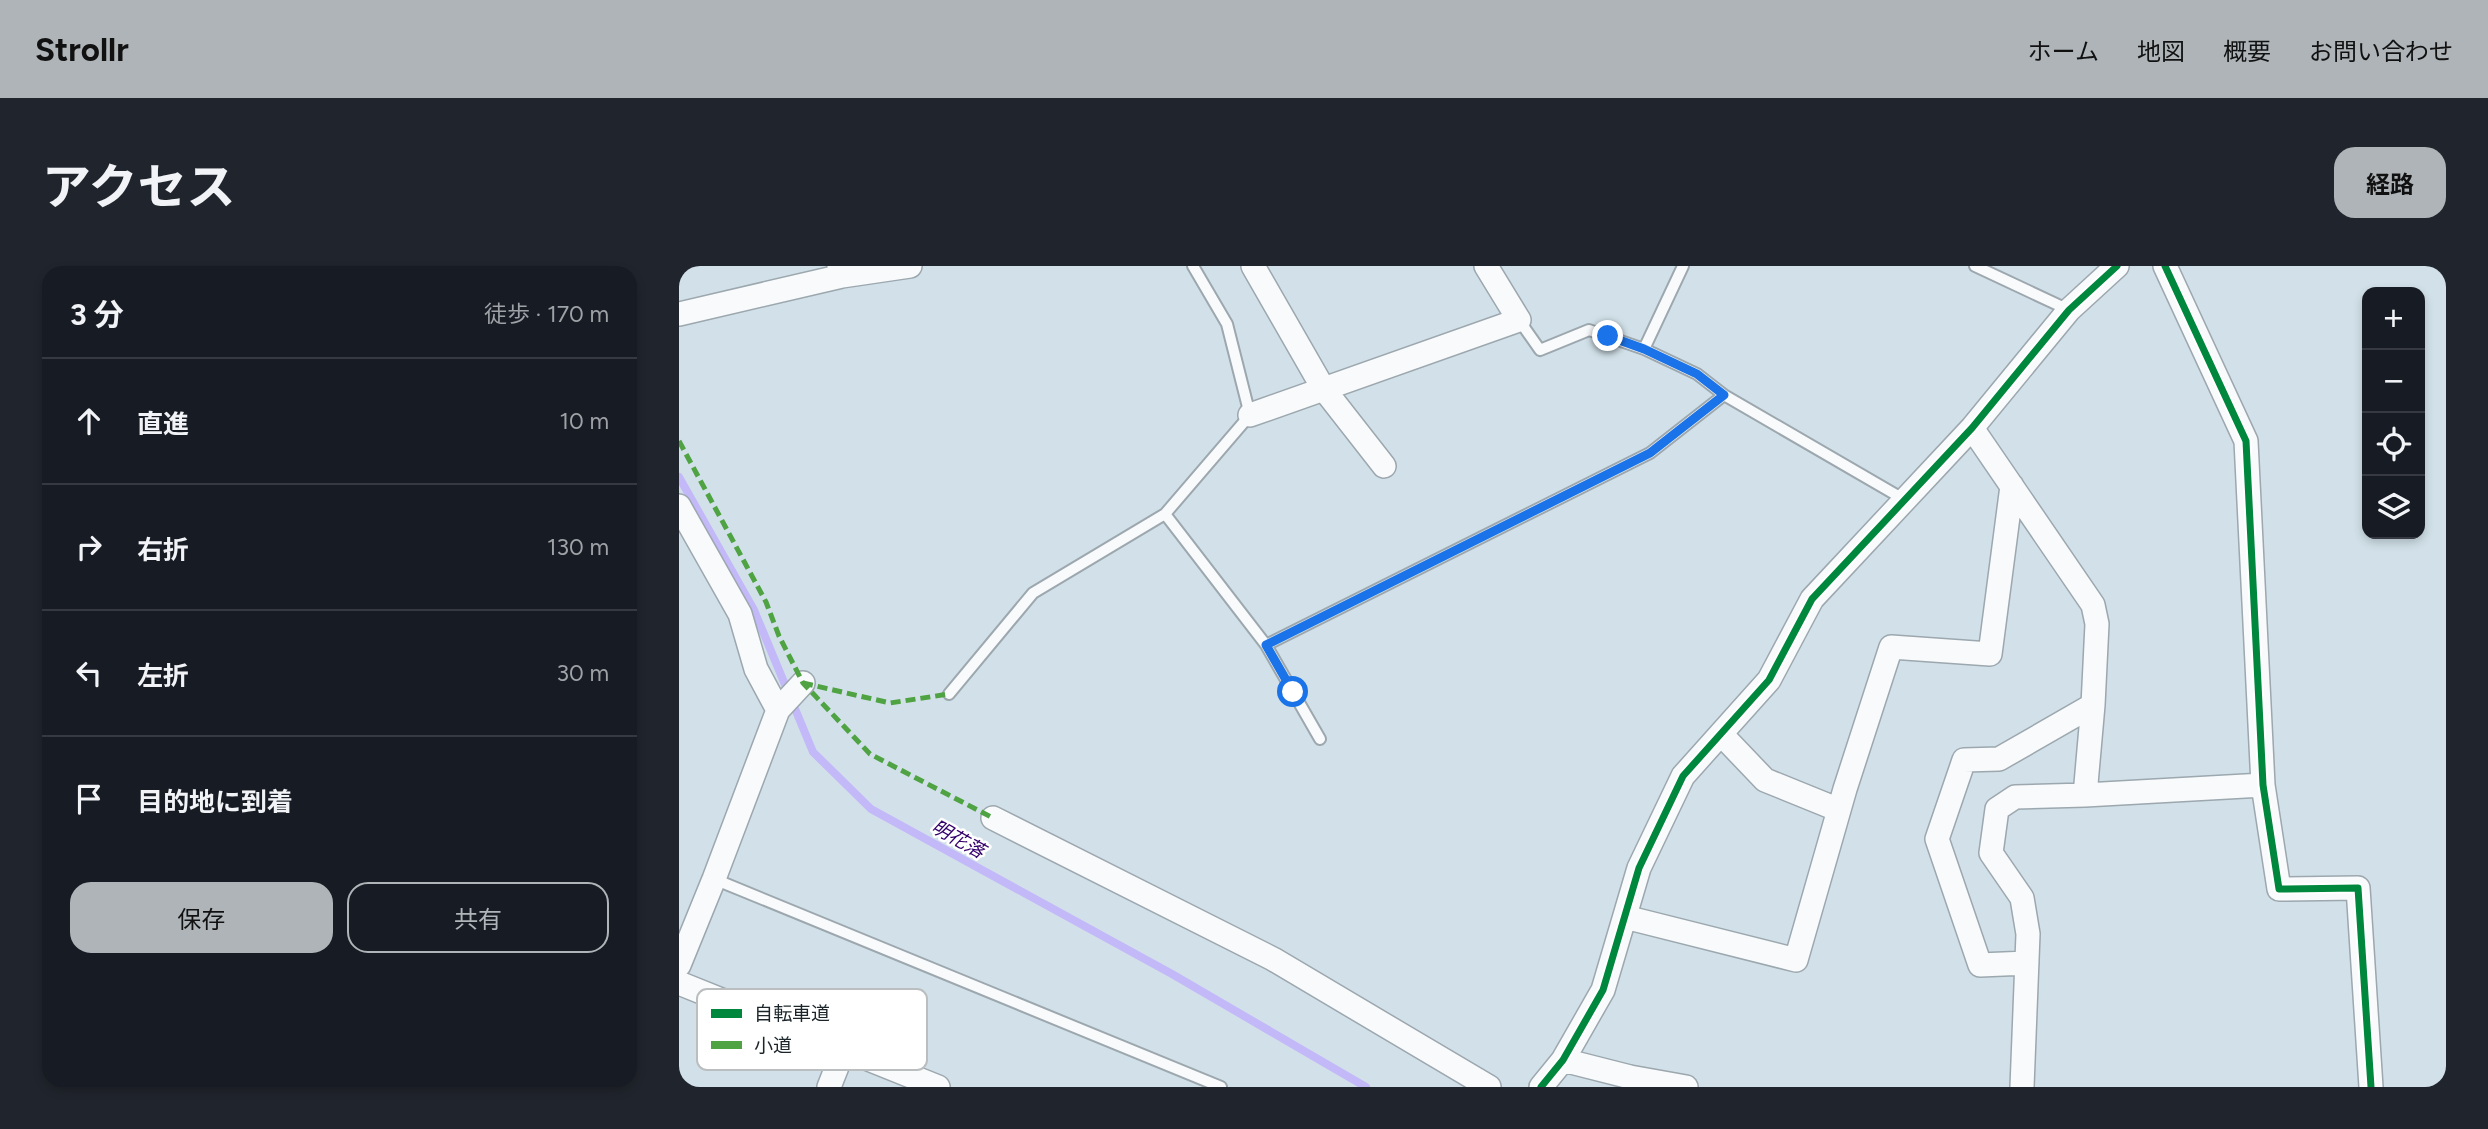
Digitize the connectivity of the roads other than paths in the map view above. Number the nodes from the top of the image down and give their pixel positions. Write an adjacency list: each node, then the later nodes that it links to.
1 (910, 266): 9 (street)
2 (1193, 266): 16 (lane)
3 (1253, 266): 14 (street)
4 (1486, 266): 12 (street)
5 (1683, 266): 13 (lane)
6 (1975, 266): 10 (lane)
7 (2117, 266): 10 (street)
8 (2165, 266): 30 (street)
9 (840, 271): 11 (street)
10 (2069, 310): 17 (street)
11 (679, 314)
12 (1519, 320): 13 (lane); 14 (street)
13 (1644, 349): 15 (lane)
14 (1323, 388): 16 (street); 18 (street)
15 (1724, 395): 20 (lane); 23 (lane)
16 (1250, 415): 22 (lane)
17 (1972, 428): 19 (street); 20 (street)
18 (1384, 466)
19 (2012, 486): 26 (street); 32 (street)
20 (1905, 500): 28 (street)
21 (679, 506): 27 (street)
22 (1165, 514): 23 (lane); 25 (lane)
23 (1266, 645): 29 (lane)
24 (803, 683): 27 (street)
25 (949, 694)
26 (2093, 705): 31 (street); 36 (street)
27 (778, 710): 34 (street)
28 (1721, 734): 32 (street); 35 (street)
29 (1320, 739)
30 (2263, 785): 31 (street); 50 (street)
31 (2085, 795): 36 (street)
32 (1839, 810): 35 (street)
33 (993, 818): 46 (street)
34 (714, 878): 37 (street); 45 (lane)
35 (1625, 917): 40 (street)
36 (2027, 963): 49 (street)
37 (679, 965)
38 (679, 983): 39 (street)
39 (697, 990)
40 (1563, 1060): 47 (street); 48 (street)
41 (836, 1070): 43 (street)
42 (896, 1070): 44 (street)
43 (829, 1087)
44 (938, 1087)
45 (1221, 1087)
46 (1489, 1087)
47 (1541, 1087)
48 (1686, 1087)
49 (2022, 1087)
50 (2371, 1087)

